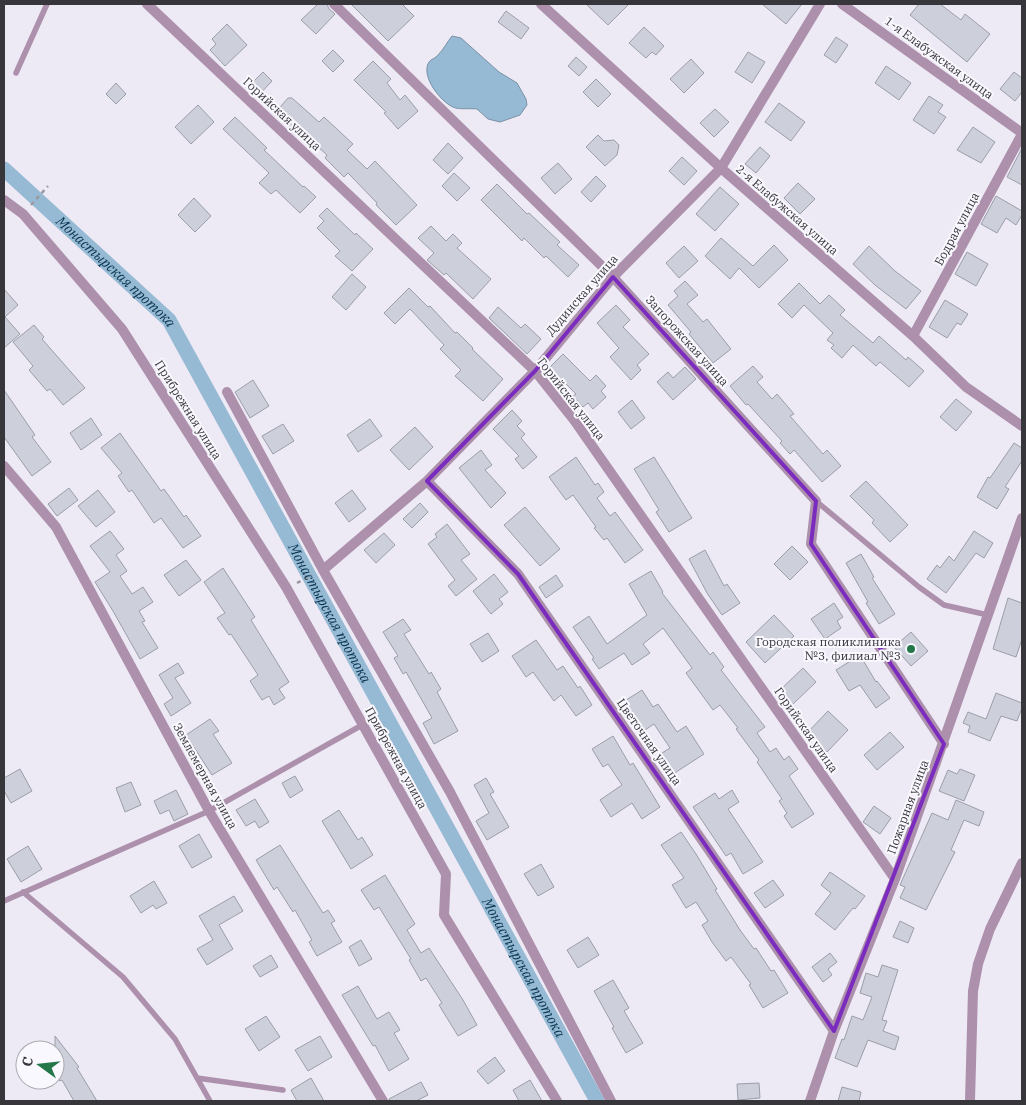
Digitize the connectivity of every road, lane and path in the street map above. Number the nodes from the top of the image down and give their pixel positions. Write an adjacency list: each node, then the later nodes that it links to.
1 (47, 4): 7 (lane)
2 (147, 4): 15 (street, Горийская улица)
3 (334, 4): 13 (street, Запорожская улица)
4 (541, 4): 9 (street, 2-я Елабужская улица)
5 (820, 4): 9 (street, Дудинская улица)
6 (842, 4): 8 (street, 1-я Елабужская улица)
7 (16, 73)
8 (1022, 134): 14 (street, Бодрая улица)
9 (721, 168): 13 (street, Дудинская улица); 14 (street, 2-я Елабужская улица)
10 (48, 186): 12 (path)
11 (4, 200): 12 (street, Прибрежная улица)
12 (23, 214): 23 (street, Прибрежная улица)
13 (612, 277): 15 (street, Дудинская улица); 20 (street, Запорожская улица)
14 (913, 336): 17 (street, 2-я Елабужская улица)
15 (534, 371): 19 (street, Дудинская улица); 29 (street, Горийская улица)
16 (227, 392): 22 (street)
17 (1022, 426)
18 (4, 466): 27 (street, Землемерная улица)
19 (427, 481): 22 (street, Дудинская улица); 32 (street, Цветочная улица)
20 (816, 501): 24 (lane); 26 (street)
21 (1022, 518): 24 (street, Пожарная улица)
22 (323, 570): 23 (path); 38 (street)
23 (286, 588): 25 (street, Прибрежная улица)
24 (988, 615): 26 (street, Пожарная улица)
25 (364, 724): 27 (lane); 37 (street, Прибрежная улица)
26 (944, 744): 29 (street, Пожарная улица)
27 (209, 811): 30 (lane); 36 (street, Землемерная улица)
28 (1022, 863): 40 (street)
29 (895, 879): 32 (street, Пожарная улица)
30 (23, 892): 31 (lane); 33 (lane)
31 (4, 901)
32 (834, 1031): 39 (street, Пожарная улица)
33 (197, 1078): 34 (lane); 35 (lane)
34 (283, 1090)
35 (210, 1101)
36 (383, 1101)
37 (557, 1101)
38 (611, 1101)
39 (810, 1101)
40 (970, 1101)

